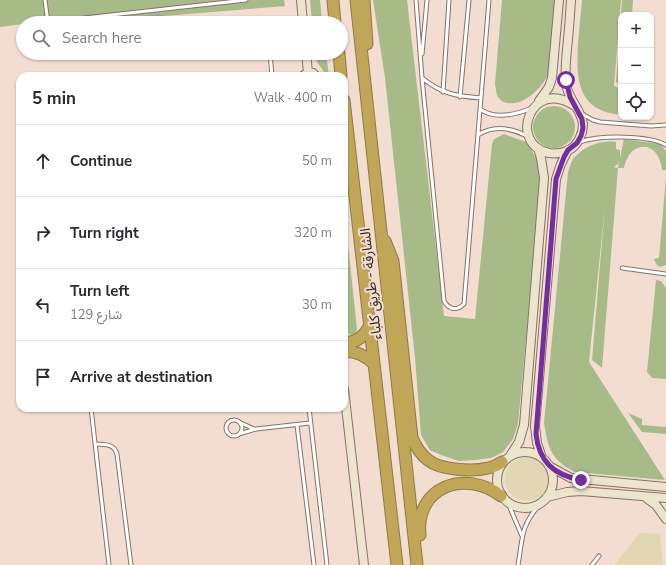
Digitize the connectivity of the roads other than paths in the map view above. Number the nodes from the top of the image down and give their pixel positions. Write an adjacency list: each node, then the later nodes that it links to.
1 (45, 0): 14 (lane)
2 (246, 0): 15 (lane)
3 (301, 0): 16 (street)
4 (333, 0): 17 (highway)
5 (356, 0): 26 (highway, الشارقة - طريق كلباء)
6 (364, 0): 26 (highway)
7 (416, 0): 21 (lane)
8 (427, 0): 21 (lane)
9 (449, 0): 27 (lane)
10 (469, 0): 28 (lane)
11 (489, 0): 29 (lane)
12 (559, 0): 30 (street)
13 (571, 0): 32 (street)
14 (47, 16)
15 (108, 16)
16 (302, 16)
17 (334, 16)
18 (271, 60): 22 (lane)
19 (307, 60): 23 (street)
20 (340, 60): 24 (highway)
21 (421, 64): 25 (lane)
22 (272, 72)
23 (309, 72)
24 (341, 72)
25 (422, 78): 27 (lane); 34 (lane)
26 (365, 84): 41 (highway, الشارقة - طريق كلباء)
27 (442, 92): 28 (lane)
28 (460, 97): 29 (lane)
29 (481, 98): 31 (lane)
30 (536, 105): 31 (lane); 32 (street); 36 (street)
31 (480, 108): 34 (lane)
32 (577, 108): 33 (lane); 37 (street)
33 (666, 125)
34 (478, 135): 36 (lane)
35 (348, 136): 44 (highway, الشارقة - طريق كلباء)
36 (529, 137): 39 (street)
37 (577, 143): 38 (lane); 40 (street)
38 (666, 144)
39 (538, 148): 40 (street); 58 (street)
40 (568, 150): 57 (street)
41 (381, 233): 58 (highway); 75 (highway, الشارقة - طريق كلباء)
42 (622, 268): 43 (lane)
43 (666, 274)
44 (369, 327): 45 (highway); 47 (highway, الشارقة - طريق كلباء)
45 (348, 345)
46 (348, 348): 47 (highway)
47 (374, 364): 74 (highway, الشارقة - طريق كلباء)
48 (91, 412): 56 (lane)
49 (309, 412): 52 (lane)
50 (347, 412): 73 (street)
51 (241, 423): 54 (lane); 55 (lane); 55 (lane)
52 (310, 423): 53 (lane); 72 (lane)
53 (297, 425): 54 (lane); 71 (lane)
54 (256, 429): 55 (lane)
55 (239, 434)
56 (95, 444): 69 (lane); 70 (lane)
57 (542, 458): 58 (street); 59 (street)
58 (506, 459): 64 (street)
59 (549, 465): 60 (street); 61 (street)
60 (666, 487)
61 (547, 497): 62 (street); 65 (street)
62 (644, 497): 63 (street); 66 (street)
63 (666, 498)
64 (505, 499): 65 (street); 67 (lane); 76 (highway)
65 (540, 504): 67 (lane)
66 (666, 519)
67 (522, 536): 77 (lane)
68 (599, 556): 78 (lane)
69 (109, 565)
70 (131, 565)
71 (314, 565)
72 (327, 565)
73 (364, 565)
74 (397, 565)
75 (417, 565)
76 (423, 565)
77 (518, 565)
78 (592, 565)

